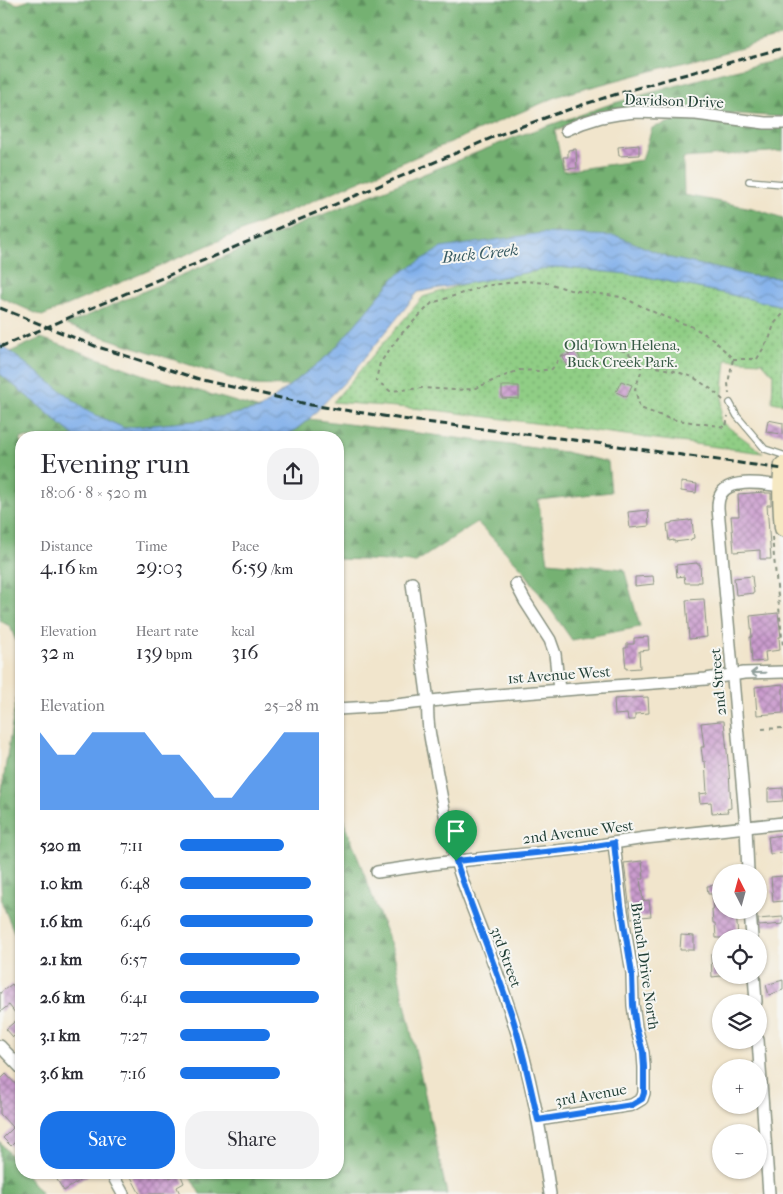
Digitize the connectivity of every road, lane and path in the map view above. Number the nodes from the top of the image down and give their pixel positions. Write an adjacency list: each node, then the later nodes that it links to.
1 (783, 124): 2 (street, Davidson Drive)
2 (566, 130)
3 (749, 181): 4 (lane)
4 (783, 184)
5 (783, 314): 6 (path)
6 (733, 359): 7 (path); 8 (path)
7 (641, 364): 8 (path); 8 (path)
8 (730, 403): 9 (lane)
9 (783, 455)
10 (783, 465): 11 (main road)
11 (781, 486): 12 (main road); 17 (street, 2nd Street)
12 (778, 532): 15 (path)
13 (412, 583): 19 (street, 3rd Street)
14 (516, 584): 18 (street)
15 (783, 647)
16 (783, 672): 17 (street, 1st Avenue West, one-way to 17)
17 (733, 675): 18 (street, 1st Avenue West); 24 (street, 2nd Street)
18 (559, 690): 19 (street, 1st Avenue West)
19 (428, 701): 20 (street, 1st Avenue West); 26 (street, 3rd Street)
20 (344, 709)
21 (783, 728): 22 (path)
22 (762, 729)
23 (783, 823): 24 (street, 2nd Avenue West)
24 (746, 827): 25 (street, 2nd Avenue West); 27 (street, 2nd Street)
25 (614, 843): 26 (street, 2nd Avenue West); 32 (street, Branch Drive North)
26 (456, 861): 28 (street, 2nd Avenue West); 33 (street, 3rd Street)
27 (748, 864)
28 (377, 872)
29 (0, 1046): 31 (street)
30 (759, 1049): 37 (street)
31 (15, 1062)
32 (644, 1093): 33 (street, 3rd Avenue)
33 (538, 1120): 36 (street, 3rd Street)
34 (115, 1179): 35 (street)
35 (123, 1194)
36 (550, 1194)
37 (768, 1194)

